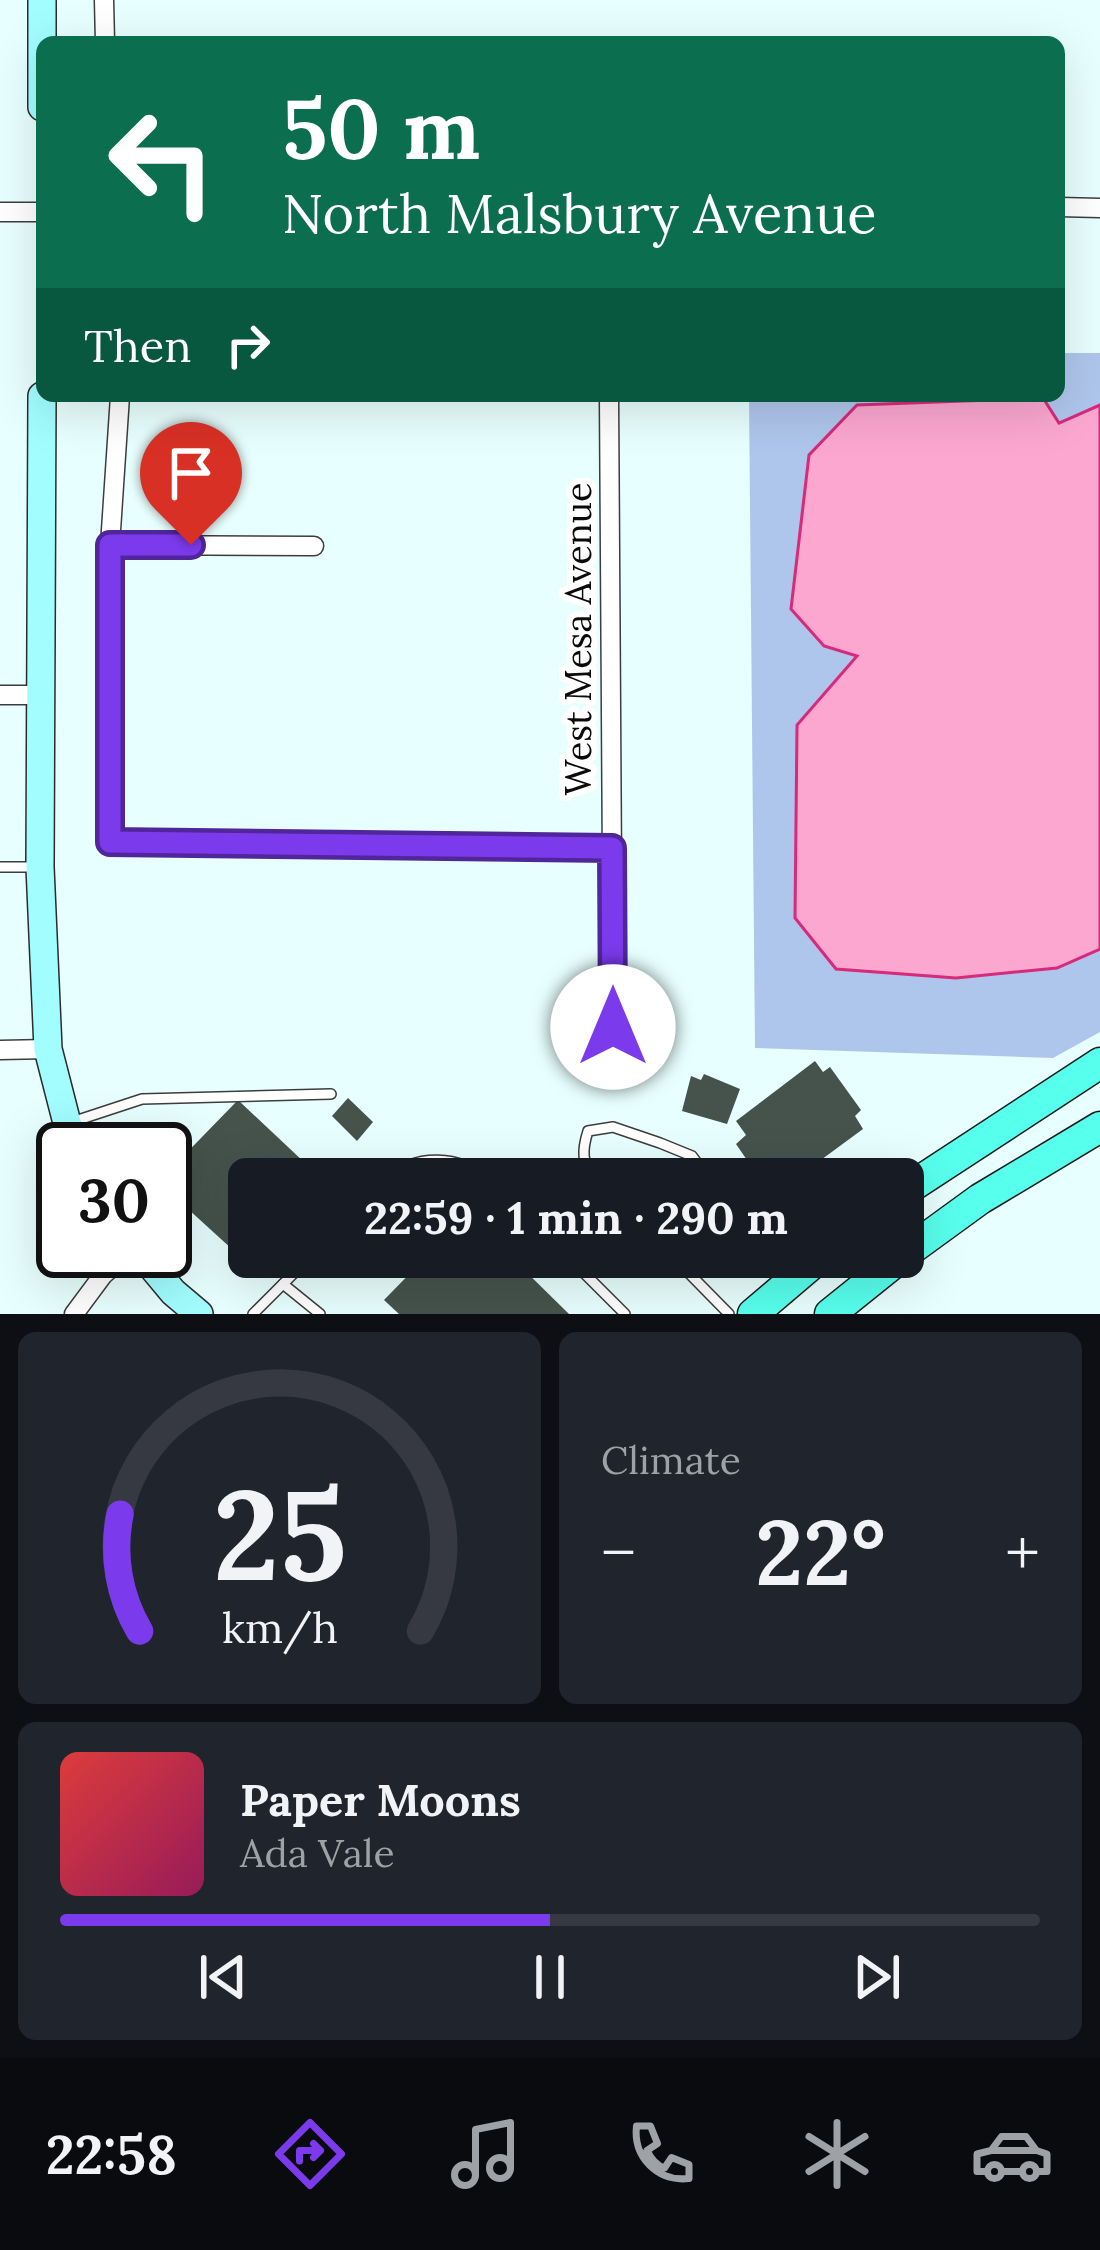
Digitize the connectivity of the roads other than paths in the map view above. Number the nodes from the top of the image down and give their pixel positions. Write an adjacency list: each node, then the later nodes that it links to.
1 (42, 0): 3 (street)
2 (104, 0): 4 (street)
3 (42, 36)
4 (105, 36)
5 (1065, 207): 6 (street)
6 (1100, 208)
7 (0, 212): 8 (street)
8 (36, 212)
9 (42, 402): 15 (street)
10 (120, 402): 12 (street)
11 (609, 402): 16 (street, West Mesa Avenue)
12 (110, 545): 13 (street); 16 (street)
13 (314, 546)
14 (0, 695): 15 (street)
15 (42, 695): 18 (street)
16 (612, 848): 19 (street, West Mesa Avenue)
17 (0, 867): 18 (lane)
18 (40, 867): 20 (street)
19 (613, 1027)
20 (48, 1049): 21 (street); 24 (street)
21 (0, 1050)
22 (1100, 1064): 29 (main road)
23 (331, 1094): 25 (lane)
24 (69, 1122)
25 (99, 1122)
26 (1100, 1126): 30 (main road)
27 (584, 1158): 28 (lane)
28 (694, 1158)
29 (924, 1178)
30 (924, 1240)
31 (101, 1278): 41 (street)
32 (161, 1278): 42 (street)
33 (289, 1278): 40 (lane)
34 (589, 1278): 45 (lane)
35 (694, 1278): 46 (lane)
36 (786, 1278): 39 (lane)
37 (794, 1278): 39 (main road)
38 (875, 1278): 48 (main road)
39 (789, 1282): 47 (main road)
40 (283, 1284): 43 (lane); 44 (lane)
41 (74, 1314)
42 (199, 1314)
43 (253, 1314)
44 (320, 1314)
45 (625, 1314)
46 (729, 1314)
47 (753, 1314)
48 (830, 1314)

